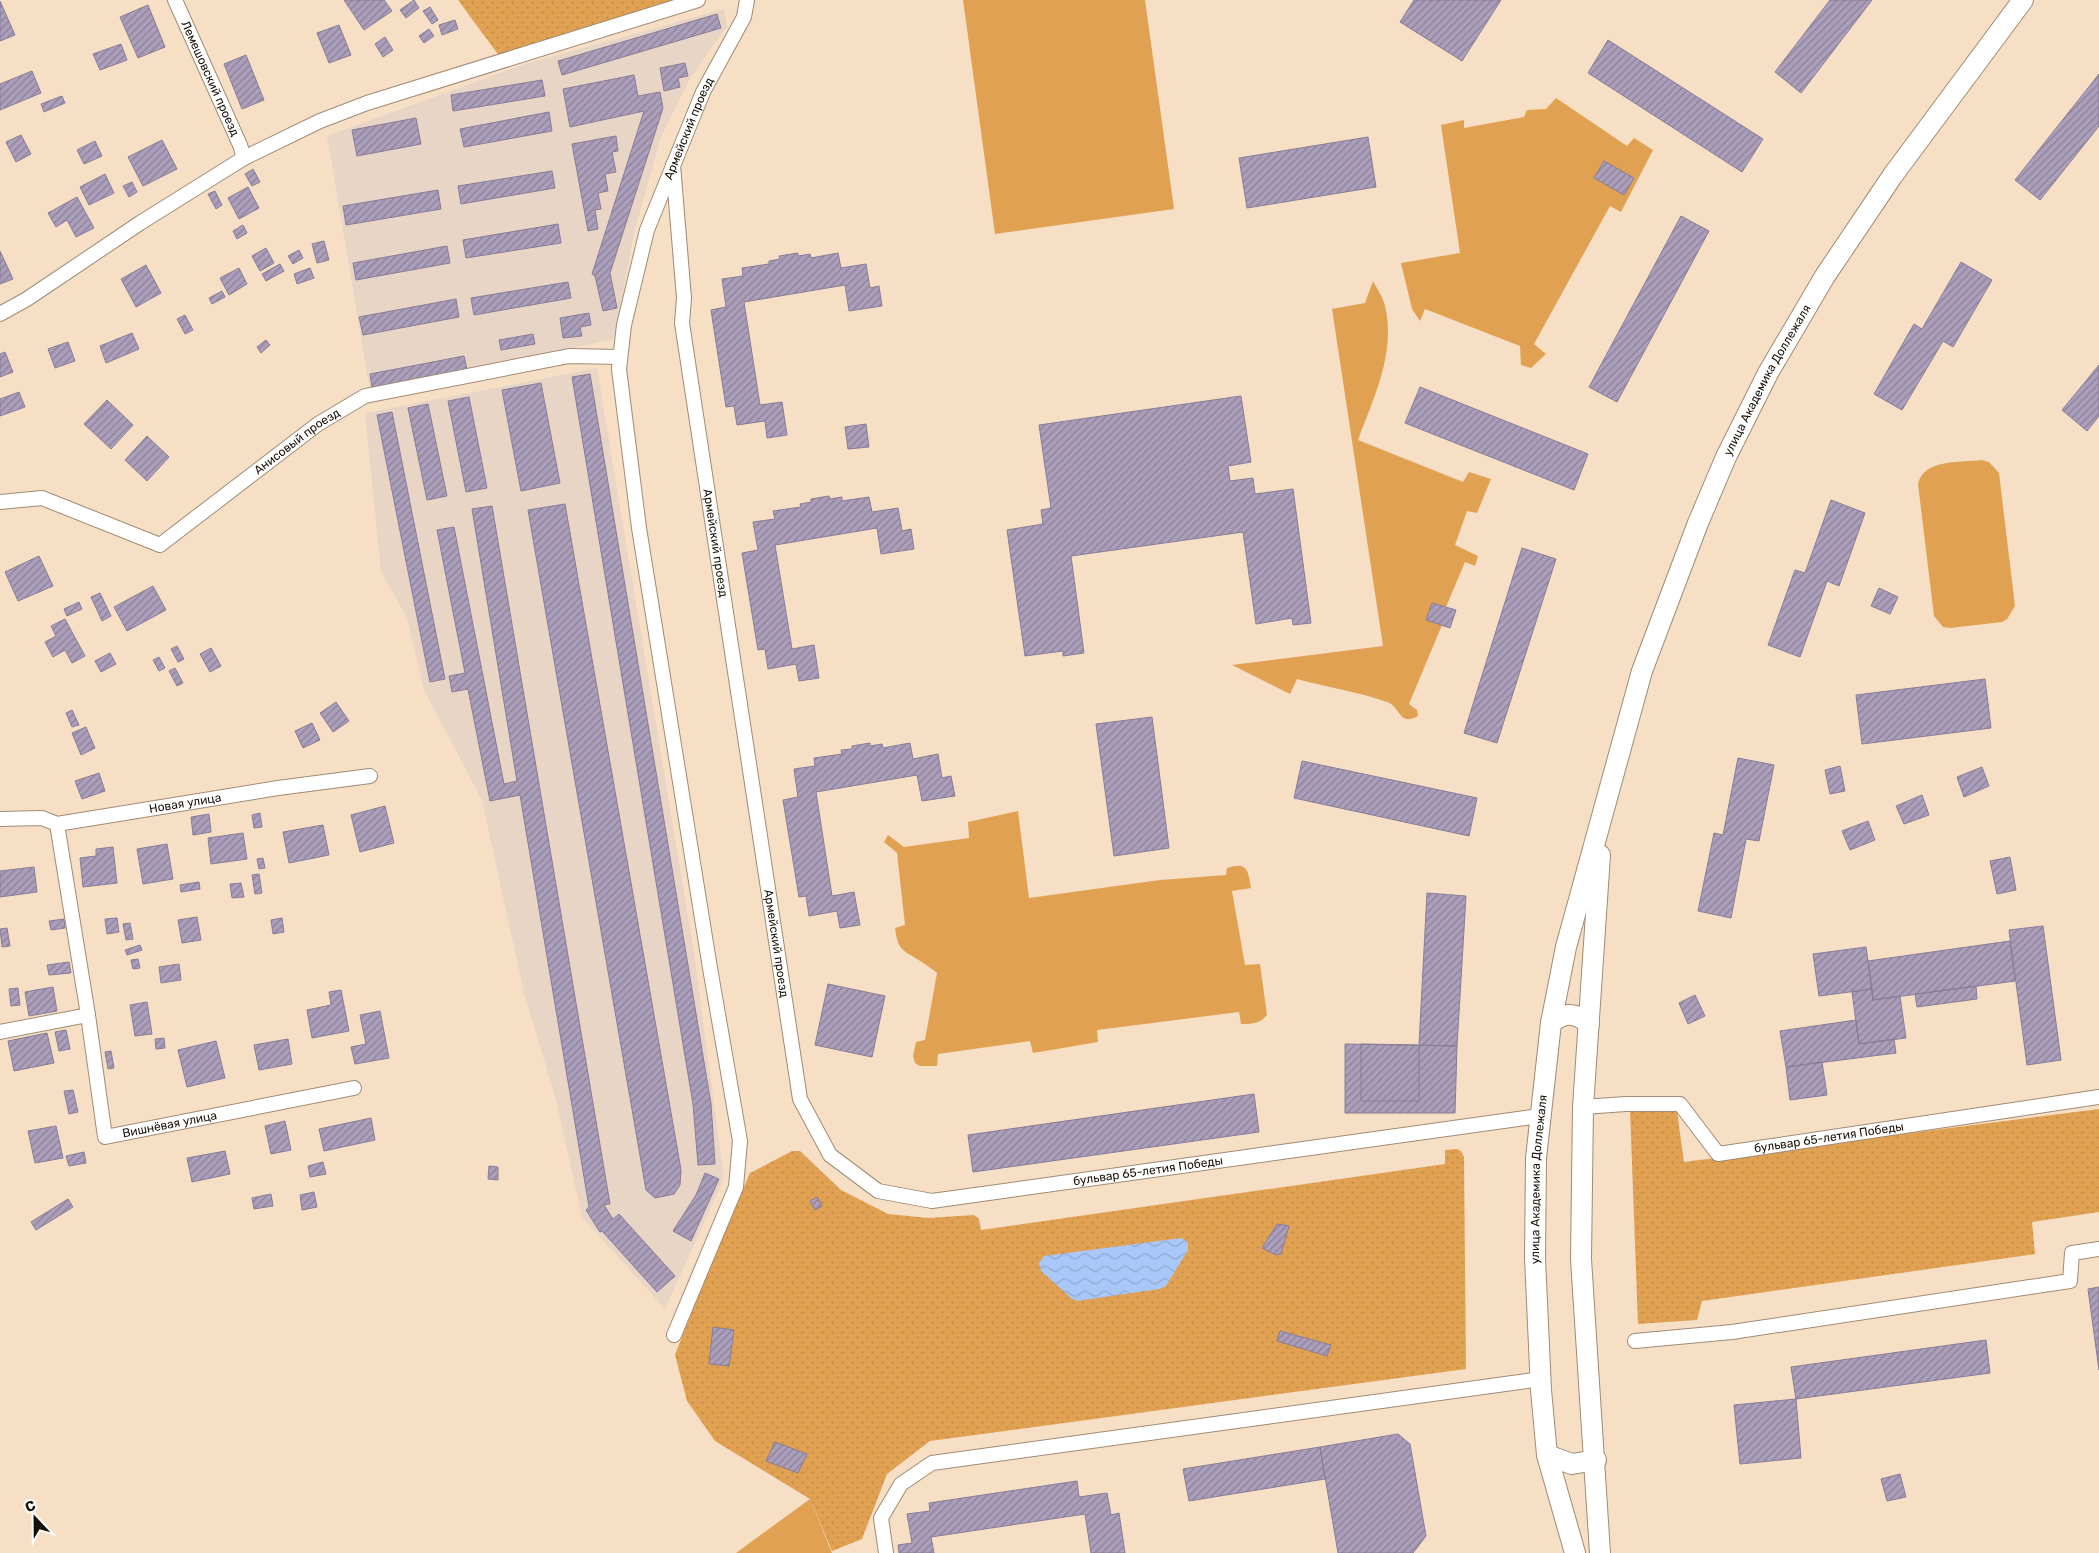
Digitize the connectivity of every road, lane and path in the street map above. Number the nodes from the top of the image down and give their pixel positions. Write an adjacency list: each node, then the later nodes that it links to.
1 (176, 0): 5 (street, Лемешовский проезд)
2 (698, 0): 5 (street)
3 (747, 0): 6 (street, Армейский проезд)
4 (2023, 0): 11 (main road, улица Академика Доллежаля)
5 (244, 158): 7 (street)
6 (674, 164): 8 (street); 20 (street, Армейский проезд)
7 (0, 314)
8 (620, 357): 9 (street, Анисовый проезд); 24 (street)
9 (0, 502)
10 (370, 776): 13 (street, Новая улица)
11 (1604, 808): 15 (main road, улица Академика Доллежаля); 16 (main road, улица Академика Доллежаля)
12 (0, 819): 13 (street, Новая улица)
13 (57, 824): 14 (street, Вишнёвая улица)
14 (88, 1015): 17 (street); 18 (street, Вишнёвая улица)
15 (1551, 1023): 16 (main road); 22 (main road, улица Академика Доллежаля)
16 (1589, 1024): 21 (main road, улица Академика Доллежаля)
17 (0, 1032)
18 (354, 1088)
19 (2099, 1098): 21 (street, бульвар 65-летия Победы)
20 (800, 1099): 22 (street, бульвар 65-летия Победы)
21 (1583, 1106): 28 (main road, улица Академика Доллежаля)
22 (1539, 1116): 26 (main road, улица Академика Доллежаля)
23 (2099, 1249): 25 (street)
24 (674, 1336)
25 (1635, 1340)
26 (1540, 1379): 27 (main road, улица Академика Доллежаля); 29 (street)
27 (1547, 1455): 28 (main road); 30 (main road, улица Академика Доллежаля)
28 (1596, 1460): 31 (main road, улица Академика Доллежаля)
29 (886, 1553)
30 (1575, 1553)
31 (1600, 1553)

